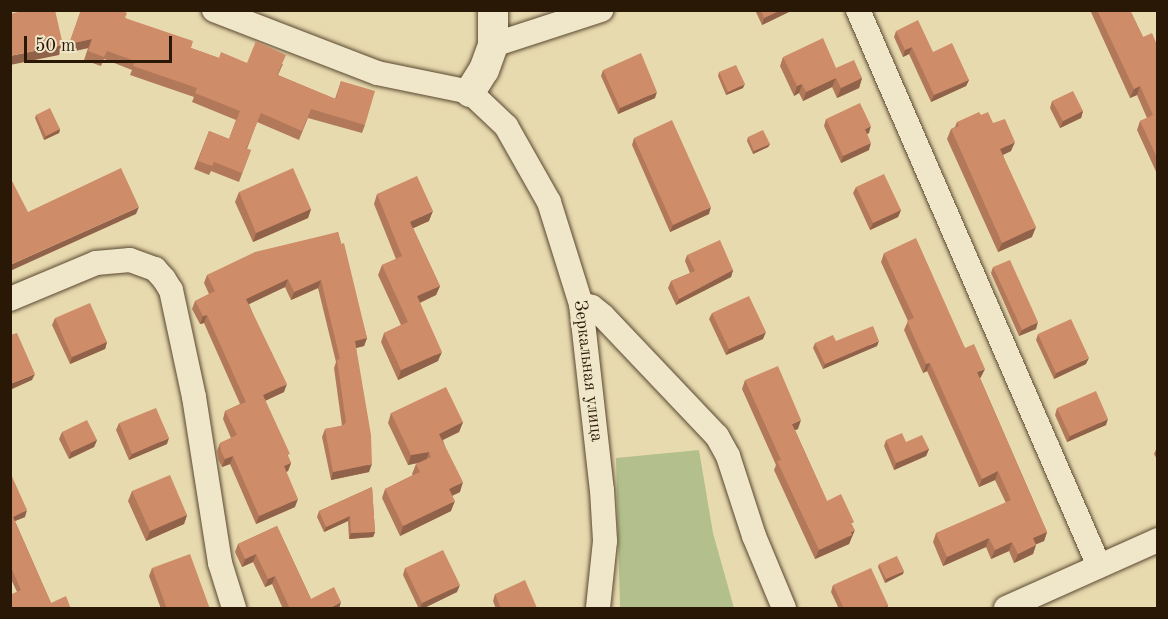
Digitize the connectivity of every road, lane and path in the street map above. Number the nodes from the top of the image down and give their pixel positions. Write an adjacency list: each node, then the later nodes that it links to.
1 (214, 10): 6 (street)
2 (493, 10): 5 (street)
3 (602, 10): 5 (street)
4 (858, 10): 10 (street)
5 (493, 45): 6 (street)
6 (470, 92): 8 (street, Зеркальная улица)
7 (10, 299): 11 (street)
8 (581, 304): 12 (street, Зеркальная улица); 13 (street)
9 (1158, 540): 10 (street)
10 (1099, 566): 14 (street)
11 (234, 609)
12 (598, 609)
13 (784, 609)
14 (1006, 609)

